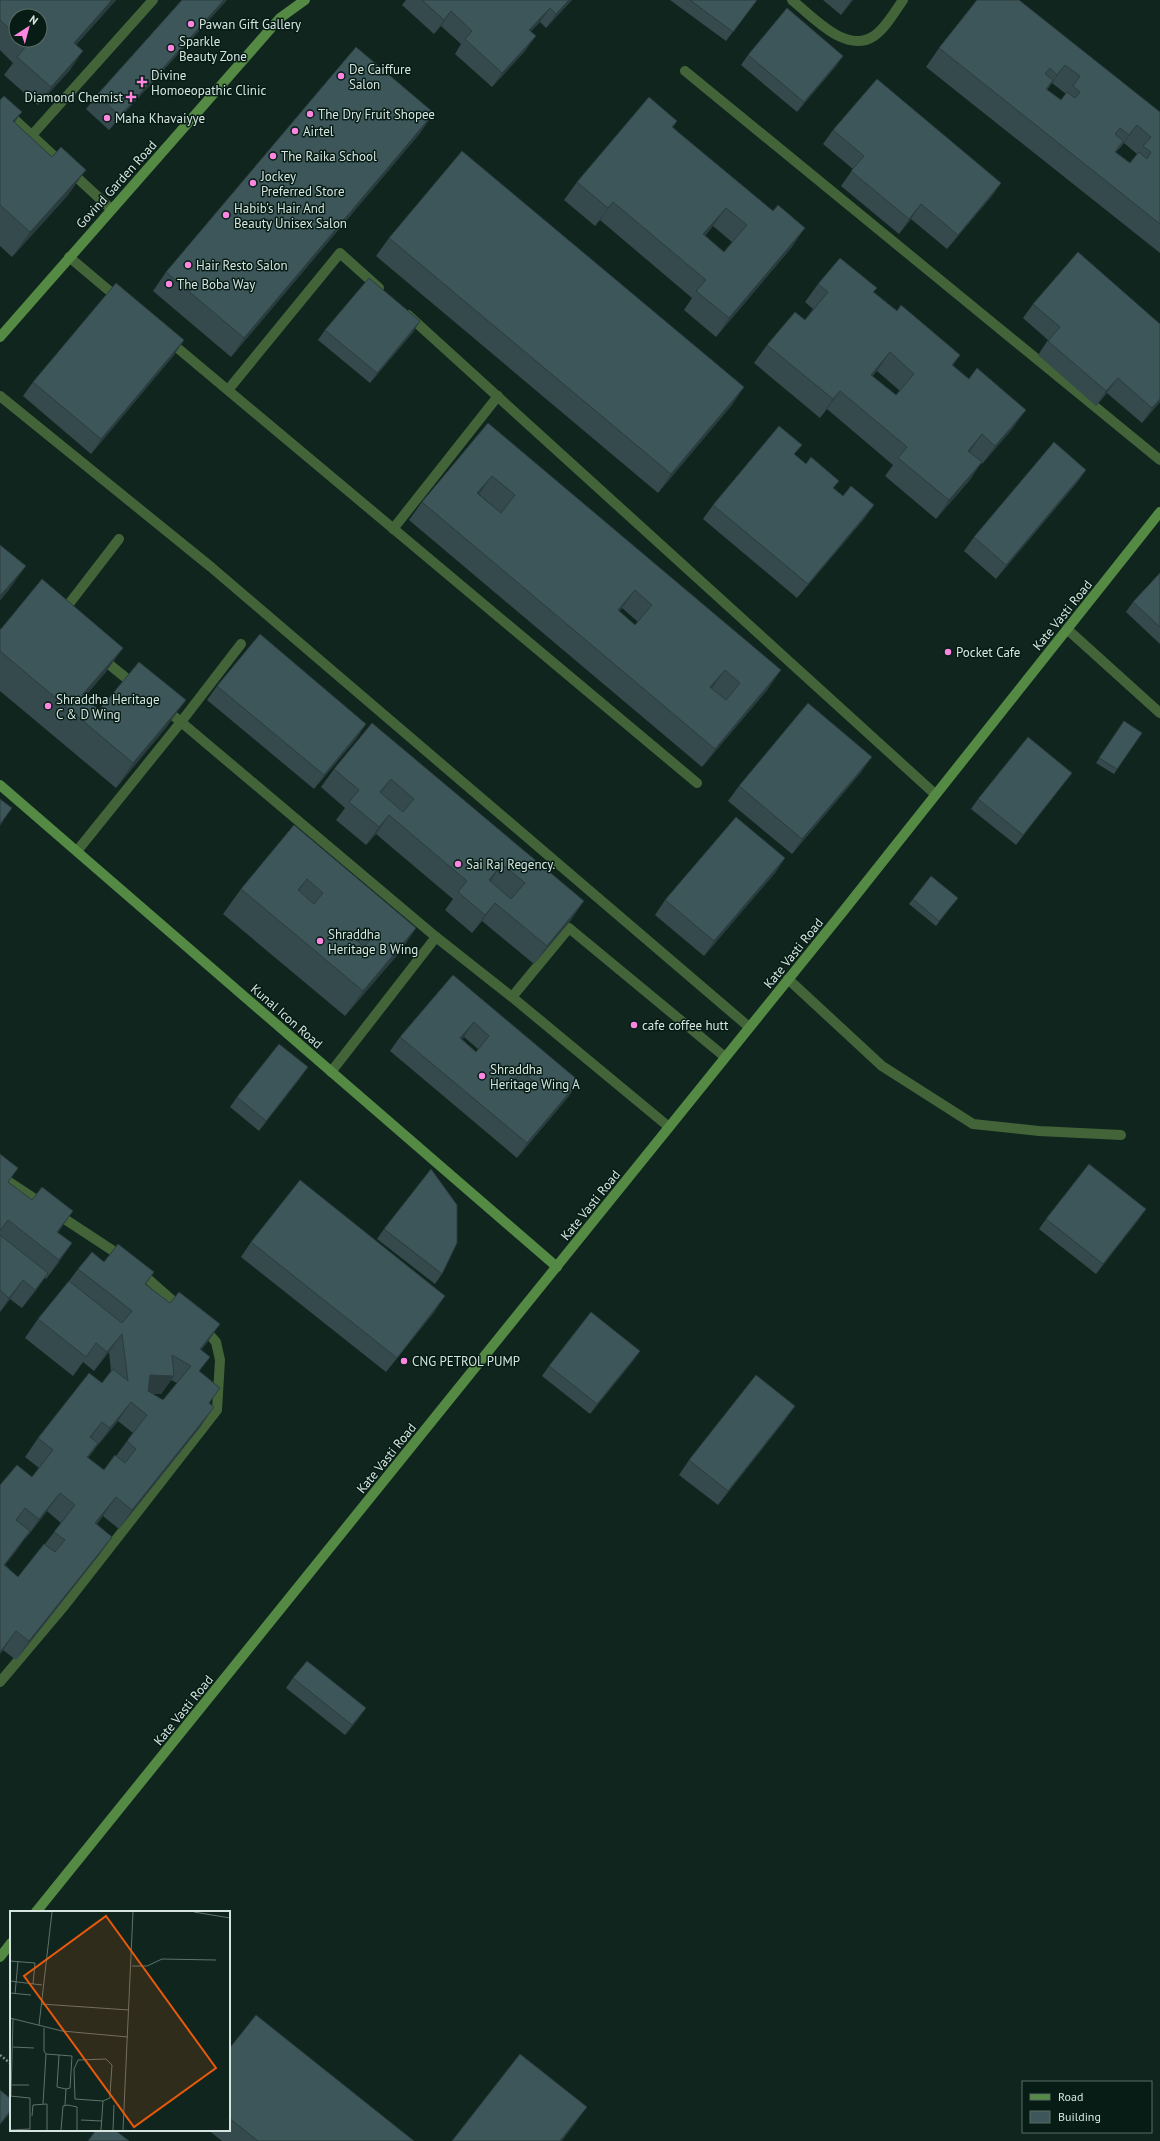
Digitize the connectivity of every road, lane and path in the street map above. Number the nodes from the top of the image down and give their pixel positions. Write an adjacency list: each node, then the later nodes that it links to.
1 (153, 0): 7 (street)
2 (305, 0): 8 (street, Govind Garden Road)
3 (792, 0): 4 (street)
4 (903, 0)
5 (685, 71): 18 (street)
6 (0, 106): 7 (street)
7 (32, 135): 8 (street)
8 (111, 209): 9 (street, Govind Garden Road)
9 (69, 257): 11 (street); 14 (street, Govind Garden Road)
10 (387, 296): 15 (street)
11 (125, 304)
12 (399, 306): 17 (street)
13 (161, 334): 15 (street)
14 (0, 337)
15 (228, 390): 20 (street)
16 (0, 396): 37 (street)
17 (498, 396): 20 (street); 32 (street)
18 (1160, 460)
19 (1160, 512): 23 (street, Kate Vasti Road)
20 (393, 529): 30 (street)
21 (119, 539): 22 (street)
22 (62, 625)
23 (1067, 629): 28 (street); 32 (street, Kate Vasti Road)
24 (241, 644): 29 (street)
25 (92, 650): 26 (street)
26 (145, 693)
27 (157, 703): 29 (street)
28 (1160, 713)
29 (181, 722): 33 (street); 34 (street)
30 (697, 783)
31 (0, 785): 33 (street, Kunal Icon Road)
32 (934, 794): 35 (street, Kate Vasti Road)
33 (77, 851): 39 (street, Kunal Icon Road)
34 (436, 936): 36 (street); 39 (street)
35 (788, 979): 37 (street, Kate Vasti Road); 41 (street)
36 (512, 997): 38 (street); 40 (street)
37 (749, 1027): 38 (street, Kate Vasti Road)
38 (725, 1057): 40 (street, Kate Vasti Road)
39 (331, 1072): 43 (street, Kunal Icon Road)
40 (669, 1127): 43 (street, Kate Vasti Road)
41 (1121, 1135)
42 (0, 1176): 44 (street)
43 (557, 1267): 45 (street, Kate Vasti Road)
44 (0, 1682)
45 (37, 1911)
46 (10, 1945): 47 (street)
47 (0, 1957)
48 (0, 2055): 49 (path)
49 (10, 2063)

